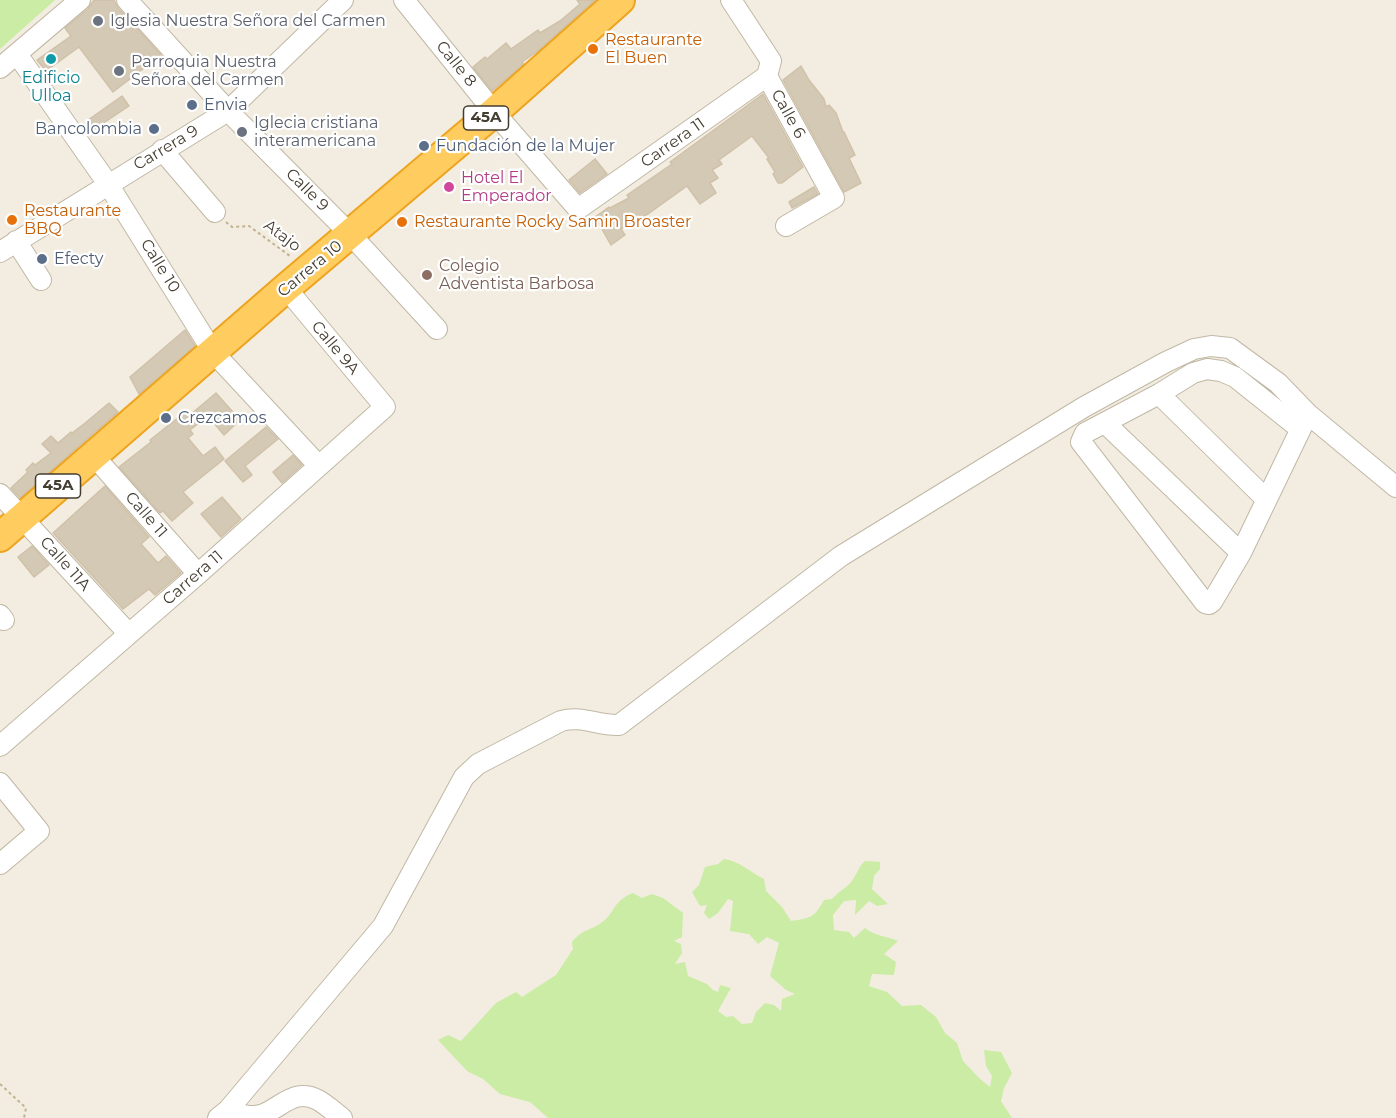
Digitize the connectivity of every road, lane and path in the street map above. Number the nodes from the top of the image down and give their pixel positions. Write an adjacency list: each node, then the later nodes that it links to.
1 (80, 0): 7 (street)
2 (127, 0): 10 (street, Calle 9)
3 (343, 0): 10 (street, Carrera 9)
4 (404, 0): 11 (street, Calle 8)
5 (620, 0): 11 (highway, Carrera 10 / 45A)
6 (731, 0): 9 (street, Calle 6)
7 (17, 54): 8 (street); 13 (street, Calle 10)
8 (0, 68)
9 (767, 76): 14 (street, Carrera 11); 16 (street, Calle 6)
10 (228, 111): 12 (street, Carrera 9); 17 (street, Calle 9)
11 (494, 112): 14 (street, Calle 8); 17 (highway, Carrera 10 / 45A)
12 (162, 150): 13 (street, Carrera 9); 15 (street)
13 (108, 184): 18 (street, Carrera 9); 23 (street, Calle 10)
14 (578, 209)
15 (215, 212): 19 (path, Atajo)
16 (786, 226)
17 (351, 235): 21 (highway, Carrera 10 / 45A); 22 (street, Calle 9)
18 (8, 247): 20 (street)
19 (294, 260)
20 (42, 280)
21 (286, 288): 23 (highway, Carrera 10 / 45A); 25 (street, Calle 9A)
22 (437, 329)
23 (213, 351): 28 (highway, Carrera 10 / 45A); 29 (street, Calle 10)
24 (1159, 394): 26 (street); 27 (street); 32 (street)
25 (385, 407): 29 (street, Carrera 11)
26 (1304, 421): 30 (street); 32 (street); 42 (street)
27 (1105, 423): 35 (street); 35 (street)
28 (94, 456): 33 (highway, Carrera 10 / 45A); 36 (street, Calle 11)
29 (319, 465): 36 (street, Carrera 11)
30 (1396, 487)
31 (0, 494): 33 (street, Calle 11A)
32 (1266, 498): 35 (street)
33 (23, 517): 34 (highway, Carrera 10 / 45A); 37 (street, Calle 11A)
34 (0, 537)
35 (1241, 553)
36 (198, 574): 37 (street, Carrera 11)
37 (129, 634): 38 (street, Carrera 11)
38 (0, 746)
39 (0, 783): 40 (street)
40 (0, 864)
41 (0, 1084): 43 (path)
42 (223, 1114): 44 (street)
43 (24, 1118)
44 (342, 1118)

